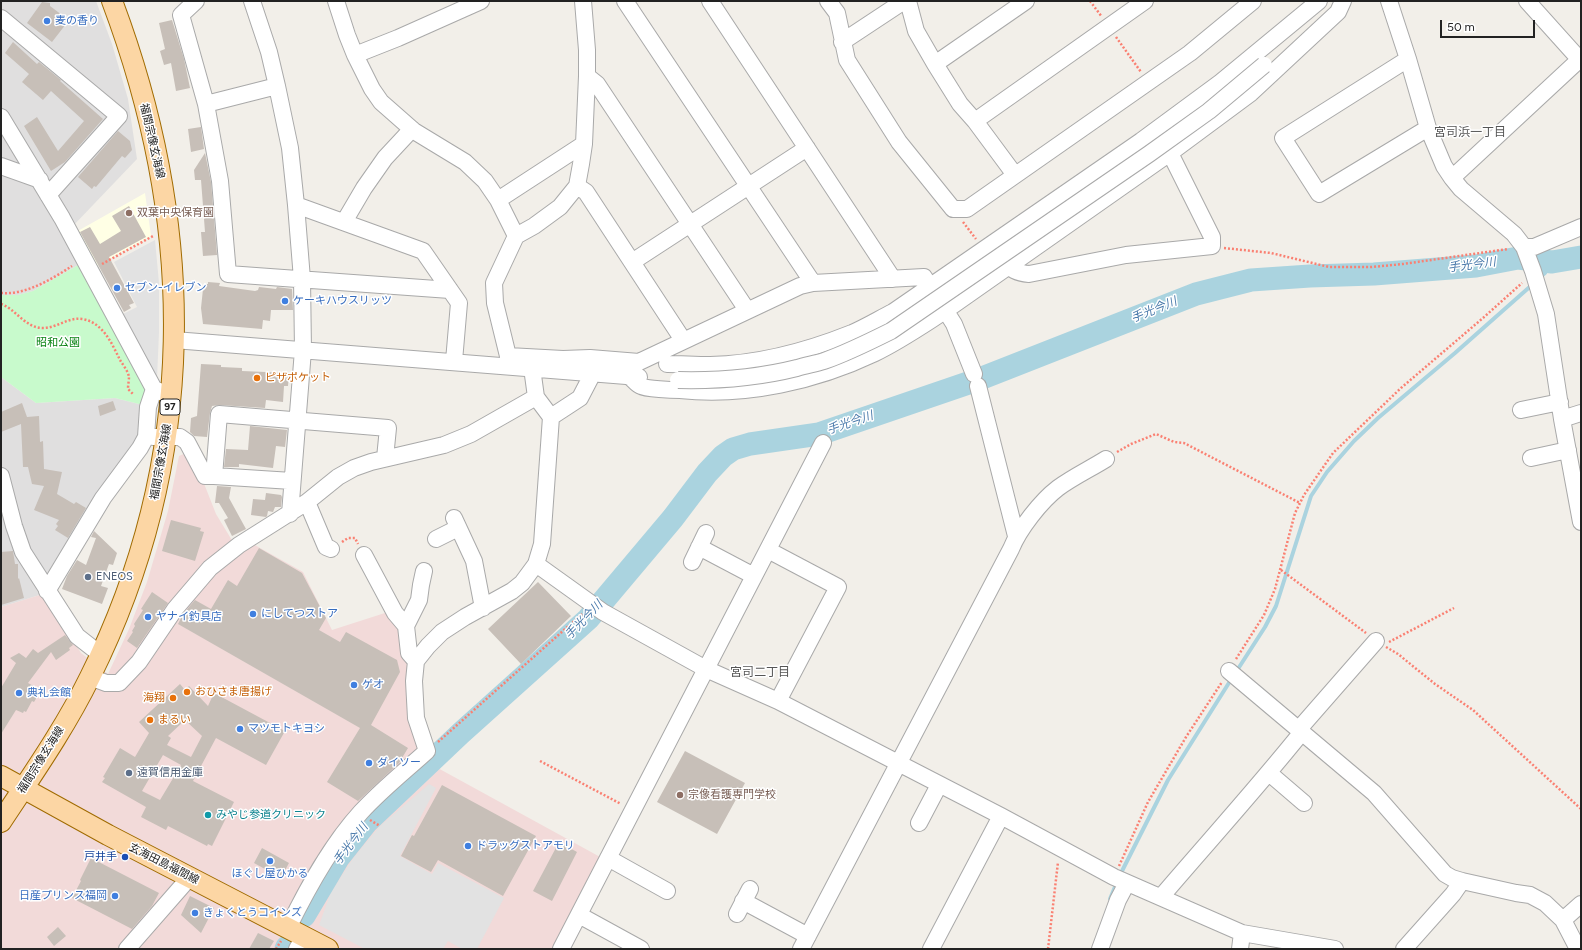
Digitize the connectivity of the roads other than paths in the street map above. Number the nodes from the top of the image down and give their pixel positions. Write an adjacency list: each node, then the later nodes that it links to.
1 (112, 1): 61 (main road, 福間宗像玄海線 / 97)
2 (196, 1): 29 (street)
3 (252, 1): 28 (street)
4 (336, 1): 23 (street)
5 (481, 1): 20 (street)
6 (583, 1): 27 (street)
7 (625, 1): 42 (street)
8 (710, 1): 35 (street)
9 (828, 1): 22 (street)
10 (904, 1): 22 (street)
11 (908, 1): 26 (street)
12 (1026, 1): 26 (street)
13 (1145, 1): 31 (street)
14 (1253, 1): 38 (street)
15 (1319, 1): 50 (street)
16 (1334, 1): 71 (street, bridge)
17 (1343, 1): 36 (street)
18 (1389, 1): 24 (street)
19 (1527, 1): 25 (street)
20 (453, 6): 23 (street)
21 (1, 18): 43 (street)
22 (842, 42): 38 (street)
23 (355, 55): 33 (street)
24 (1408, 59): 32 (street); 32 (street)
25 (1580, 60): 39 (street)
26 (935, 64): 31 (street)
27 (588, 76): 34 (street); 47 (street)
28 (277, 86): 29 (street); 45 (street)
29 (206, 104): 54 (street)
30 (1, 117): 40 (street)
31 (974, 120): 38 (street)
32 (1428, 128): 39 (street)
33 (412, 129): 44 (street); 46 (street)
34 (584, 144): 41 (street); 44 (street)
35 (807, 148): 42 (street); 55 (street)
36 (1170, 153): 53 (street); 53 (street)
37 (1, 166): 40 (street)
38 (1015, 175)
39 (1452, 178): 51 (street)
40 (40, 180): 43 (street)
41 (577, 186): 49 (street); 52 (street)
42 (748, 186): 47 (street); 56 (street)
43 (48, 195): 72 (street)
44 (498, 200): 49 (street)
45 (296, 205): 46 (street); 54 (street)
46 (344, 222): 58 (street)
47 (690, 224): 52 (street); 59 (street)
48 (1581, 227): 51 (street)
49 (516, 236): 66 (street)
50 (988, 247): 53 (street); 57 (street)
51 (1529, 258): 74 (street)
52 (632, 262): 62 (street)
53 (1008, 267): 60 (street)
54 (302, 279): 58 (street); 64 (street)
55 (893, 279): 56 (street); 57 (street)
56 (812, 283): 59 (street)
57 (930, 287): 60 (street); 67 (street)
58 (450, 290): 65 (street)
59 (747, 310): 62 (street)
60 (946, 311): 70 (street); 93 (street)
61 (174, 340): 64 (street); 72 (main road, 福間宗像玄海線 / 97)
62 (684, 340): 63 (street)
63 (668, 347): 66 (street); 67 (street)
64 (304, 350): 65 (street); 79 (street)
65 (454, 361): 66 (street)
66 (508, 361): 68 (street)
67 (667, 364): 71 (street)
68 (532, 368): 69 (street); 73 (street)
69 (593, 373): 70 (street); 77 (street)
70 (630, 376): 71 (street)
71 (672, 380)
72 (162, 392): 80 (street); 81 (main road, 福間宗像玄海線 / 97)
73 (536, 397): 77 (street); 84 (street)
74 (1560, 402): 75 (street); 78 (street)
75 (1521, 410)
76 (1581, 413): 78 (street)
77 (552, 417): 99 (street)
78 (1562, 419): 83 (street)
79 (297, 420): 84 (street); 88 (street); 89 (street)
80 (146, 437): 81 (street); 102 (street)
81 (166, 438): 88 (street); 106 (main road, 福間宗像玄海線 / 97)
82 (823, 443): 96 (street)
83 (1568, 450): 85 (street); 92 (street)
84 (386, 458): 90 (street)
85 (1531, 458)
86 (1106, 459): 93 (street)
87 (1, 476): 102 (street)
88 (214, 476): 89 (street)
89 (292, 482): 91 (street)
90 (307, 502): 91 (street); 95 (street)
91 (290, 514): 110 (street)
92 (1581, 522)
93 (1016, 536): 113 (street)
94 (436, 539): 103 (street)
95 (331, 549)
96 (768, 550): 101 (street); 111 (street)
97 (364, 555): 104 (street)
98 (692, 562): 101 (street)
99 (536, 564): 103 (street); 108 (street)
100 (424, 571): 104 (street)
101 (754, 576): 108 (street)
102 (47, 591): 106 (street)
103 (483, 608): 107 (street)
104 (406, 626): 107 (street)
105 (1376, 641): 112 (street)
106 (100, 654): 110 (main road, 福間宗像玄海線 / 97)
107 (416, 661): 132 (street)
108 (706, 669): 111 (street); 122 (street)
109 (1230, 670): 112 (street)
110 (90, 676): 117 (main road, 福間宗像玄海線 / 97)
111 (778, 701): 113 (street)
112 (1301, 730): 114 (street); 125 (street)
113 (898, 764): 116 (street); 134 (street)
114 (1269, 773): 118 (street); 127 (street)
115 (1, 776): 117 (main road, 玄海田島福間線)
116 (939, 785): 119 (street); 121 (street)
117 (22, 789): 120 (main road, 福間宗像玄海線 / 97); 123 (main road, 玄海田島福間線)
118 (1304, 803)
119 (1001, 816): 124 (street); 139 (street)
120 (1, 822)
121 (919, 823)
122 (608, 858): 126 (street); 130 (street)
123 (190, 877): 132 (main road, 玄海田島福間線); 135 (street)
124 (1121, 880): 127 (street); 140 (street)
125 (1462, 881): 131 (street); 142 (street)
126 (667, 891)
127 (1161, 897): 133 (street)
128 (743, 901): 134 (street)
129 (1581, 904): 131 (street)
130 (579, 915): 137 (street); 138 (street)
131 (1563, 920): 143 (street)
132 (296, 938): 136 (main road, 玄海田島福間線)
133 (1241, 941): 141 (street)
134 (805, 942)
135 (127, 949)
136 (328, 949)
137 (561, 949)
138 (641, 949)
139 (931, 949)
140 (1100, 949)
141 (1334, 949)
142 (1404, 949)
143 (1578, 949)

